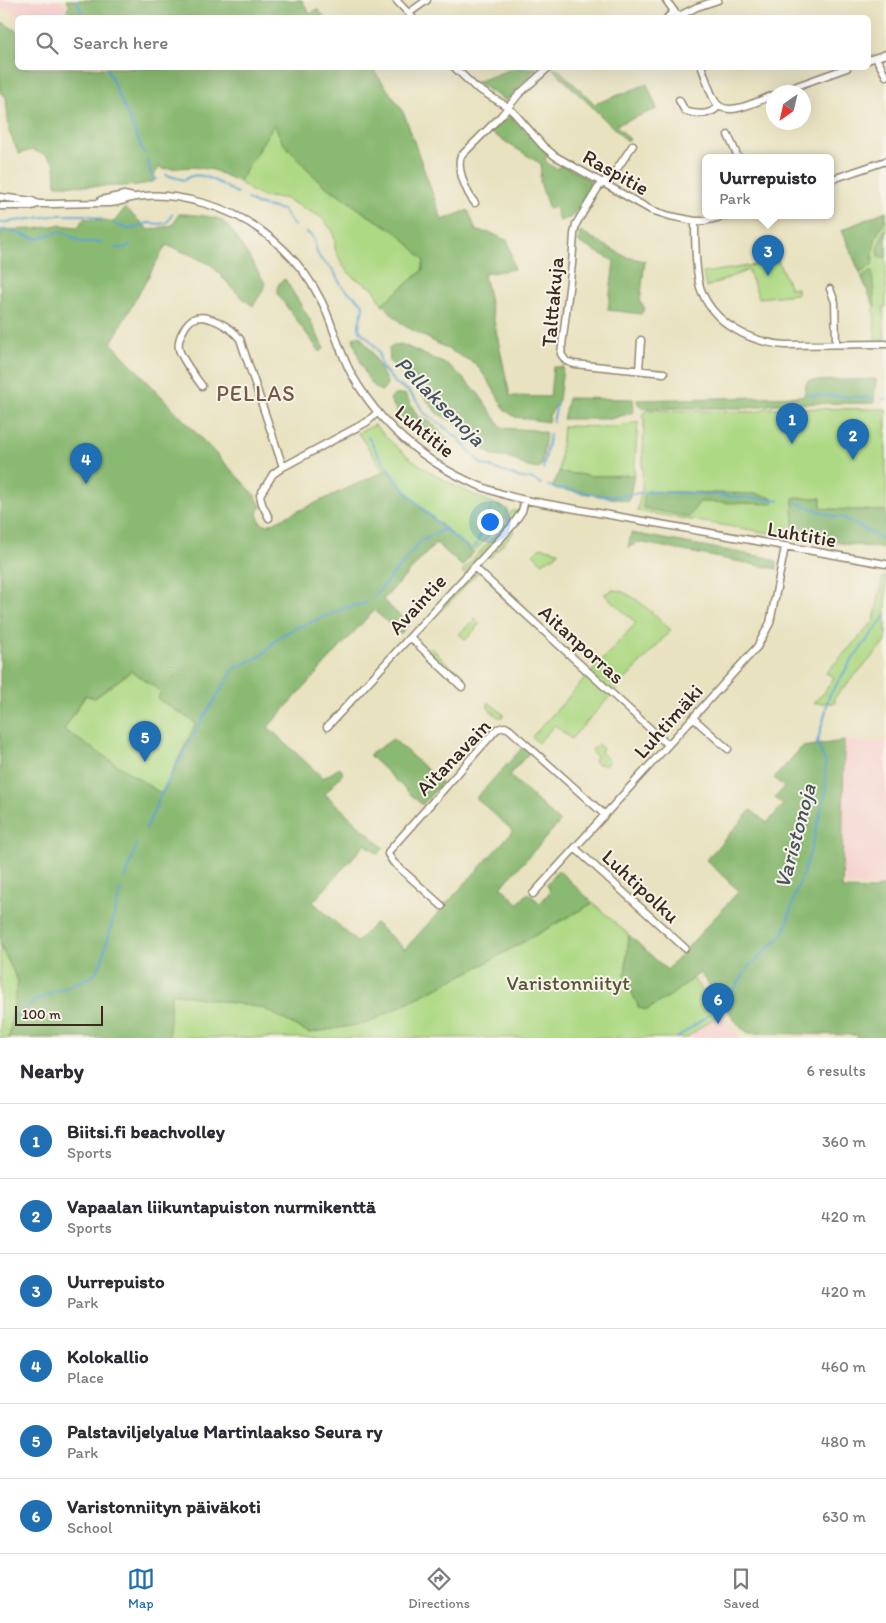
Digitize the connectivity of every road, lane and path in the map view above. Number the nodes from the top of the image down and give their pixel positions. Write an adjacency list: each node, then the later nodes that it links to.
1 (396, 0): 5 (street)
2 (426, 0): 5 (street)
3 (666, 0): 6 (street)
4 (718, 0): 6 (street)
5 (411, 15)
6 (677, 15)
7 (886, 54): 8 (street)
8 (876, 58): 9 (street); 14 (street)
9 (871, 59)
10 (457, 70): 19 (street, Raspitie)
11 (546, 70): 19 (street)
12 (703, 70): 18 (street)
13 (841, 70): 15 (street)
14 (886, 76)
15 (800, 85)
16 (766, 98): 18 (street)
17 (679, 100): 18 (street)
18 (719, 106)
19 (508, 108): 25 (street, Raspitie); 27 (street)
20 (728, 136): 22 (street)
21 (633, 145): 25 (street)
22 (737, 154)
23 (886, 161): 24 (street)
24 (834, 179)
25 (603, 183): 31 (street, Raspitie); 36 (street, Talttakuja)
26 (0, 197): 28 (street, Luhtitie)
27 (475, 203)
28 (38, 204): 29 (street, Luhtitie); 39 (street, Luhtitie)
29 (0, 206)
30 (712, 219): 31 (street, Raspitie)
31 (695, 221): 34 (street)
32 (830, 289): 34 (street)
33 (641, 340): 36 (street)
34 (836, 344): 35 (street)
35 (886, 344)
36 (639, 370): 37 (street, Talttakuja)
37 (664, 373)
38 (202, 386): 40 (street)
39 (378, 412): 40 (street); 41 (street, Luhtitie)
40 (283, 467): 42 (street)
41 (525, 500): 43 (street, Luhtitie); 45 (street, Avaintie)
42 (270, 518)
43 (785, 547): 44 (street, Luhtitie); 48 (street, Luhtimäki)
44 (886, 564)
45 (474, 567): 46 (street, Avaintie); 50 (street, Aitanporras)
46 (410, 637): 47 (street); 49 (street, Avaintie)
47 (462, 688)
48 (693, 718): 50 (street, Luhtimäki); 51 (street)
49 (327, 727)
50 (668, 745): 52 (street, Luhtimäki)
51 (728, 749)
52 (605, 815): 53 (street, Luhtimäki); 55 (street, Aitanavain)
53 (575, 848): 54 (street, Luhtimäki); 56 (street, Luhtipolku)
54 (533, 894)
55 (442, 906)
56 (685, 948)

